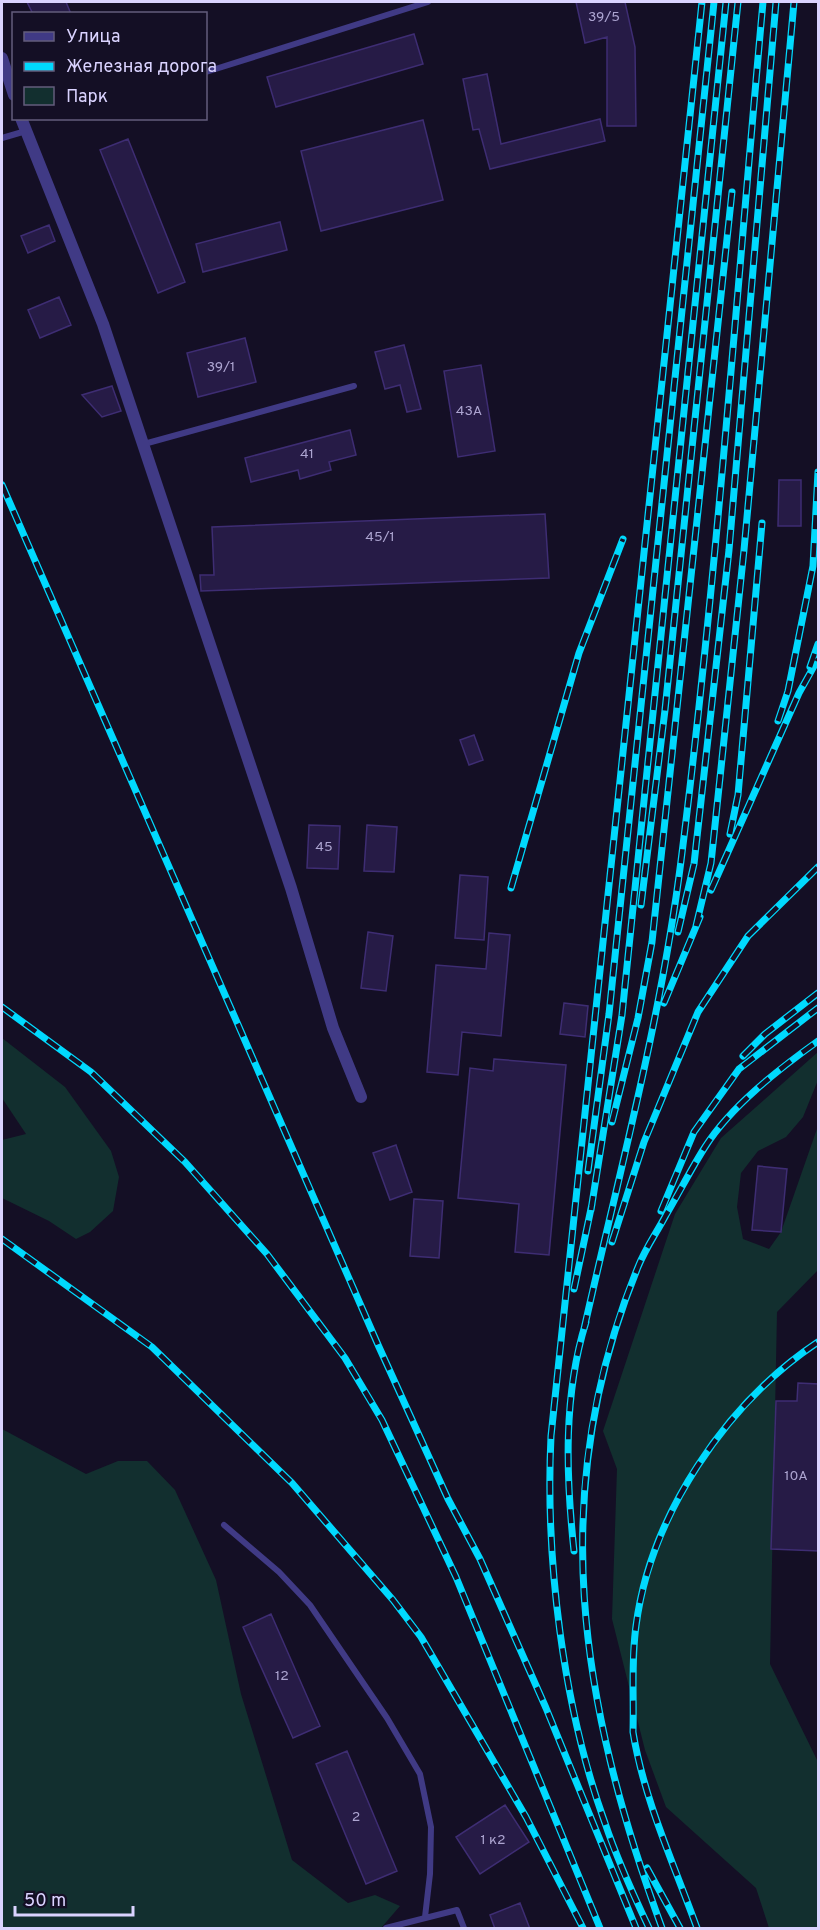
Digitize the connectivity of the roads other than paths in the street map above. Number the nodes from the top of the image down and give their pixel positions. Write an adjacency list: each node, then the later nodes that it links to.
1 (428, 2): 3 (lane)
2 (2, 58): 4 (street)
3 (207, 72)
4 (12, 89)
5 (24, 124): 6 (lane); 8 (street)
6 (2, 138)
7 (354, 386): 8 (lane)
8 (143, 444): 9 (street)
9 (361, 1097)
10 (224, 1525): 11 (lane)
11 (425, 1917): 12 (lane); 13 (lane)
12 (386, 1929)
13 (464, 1929)

